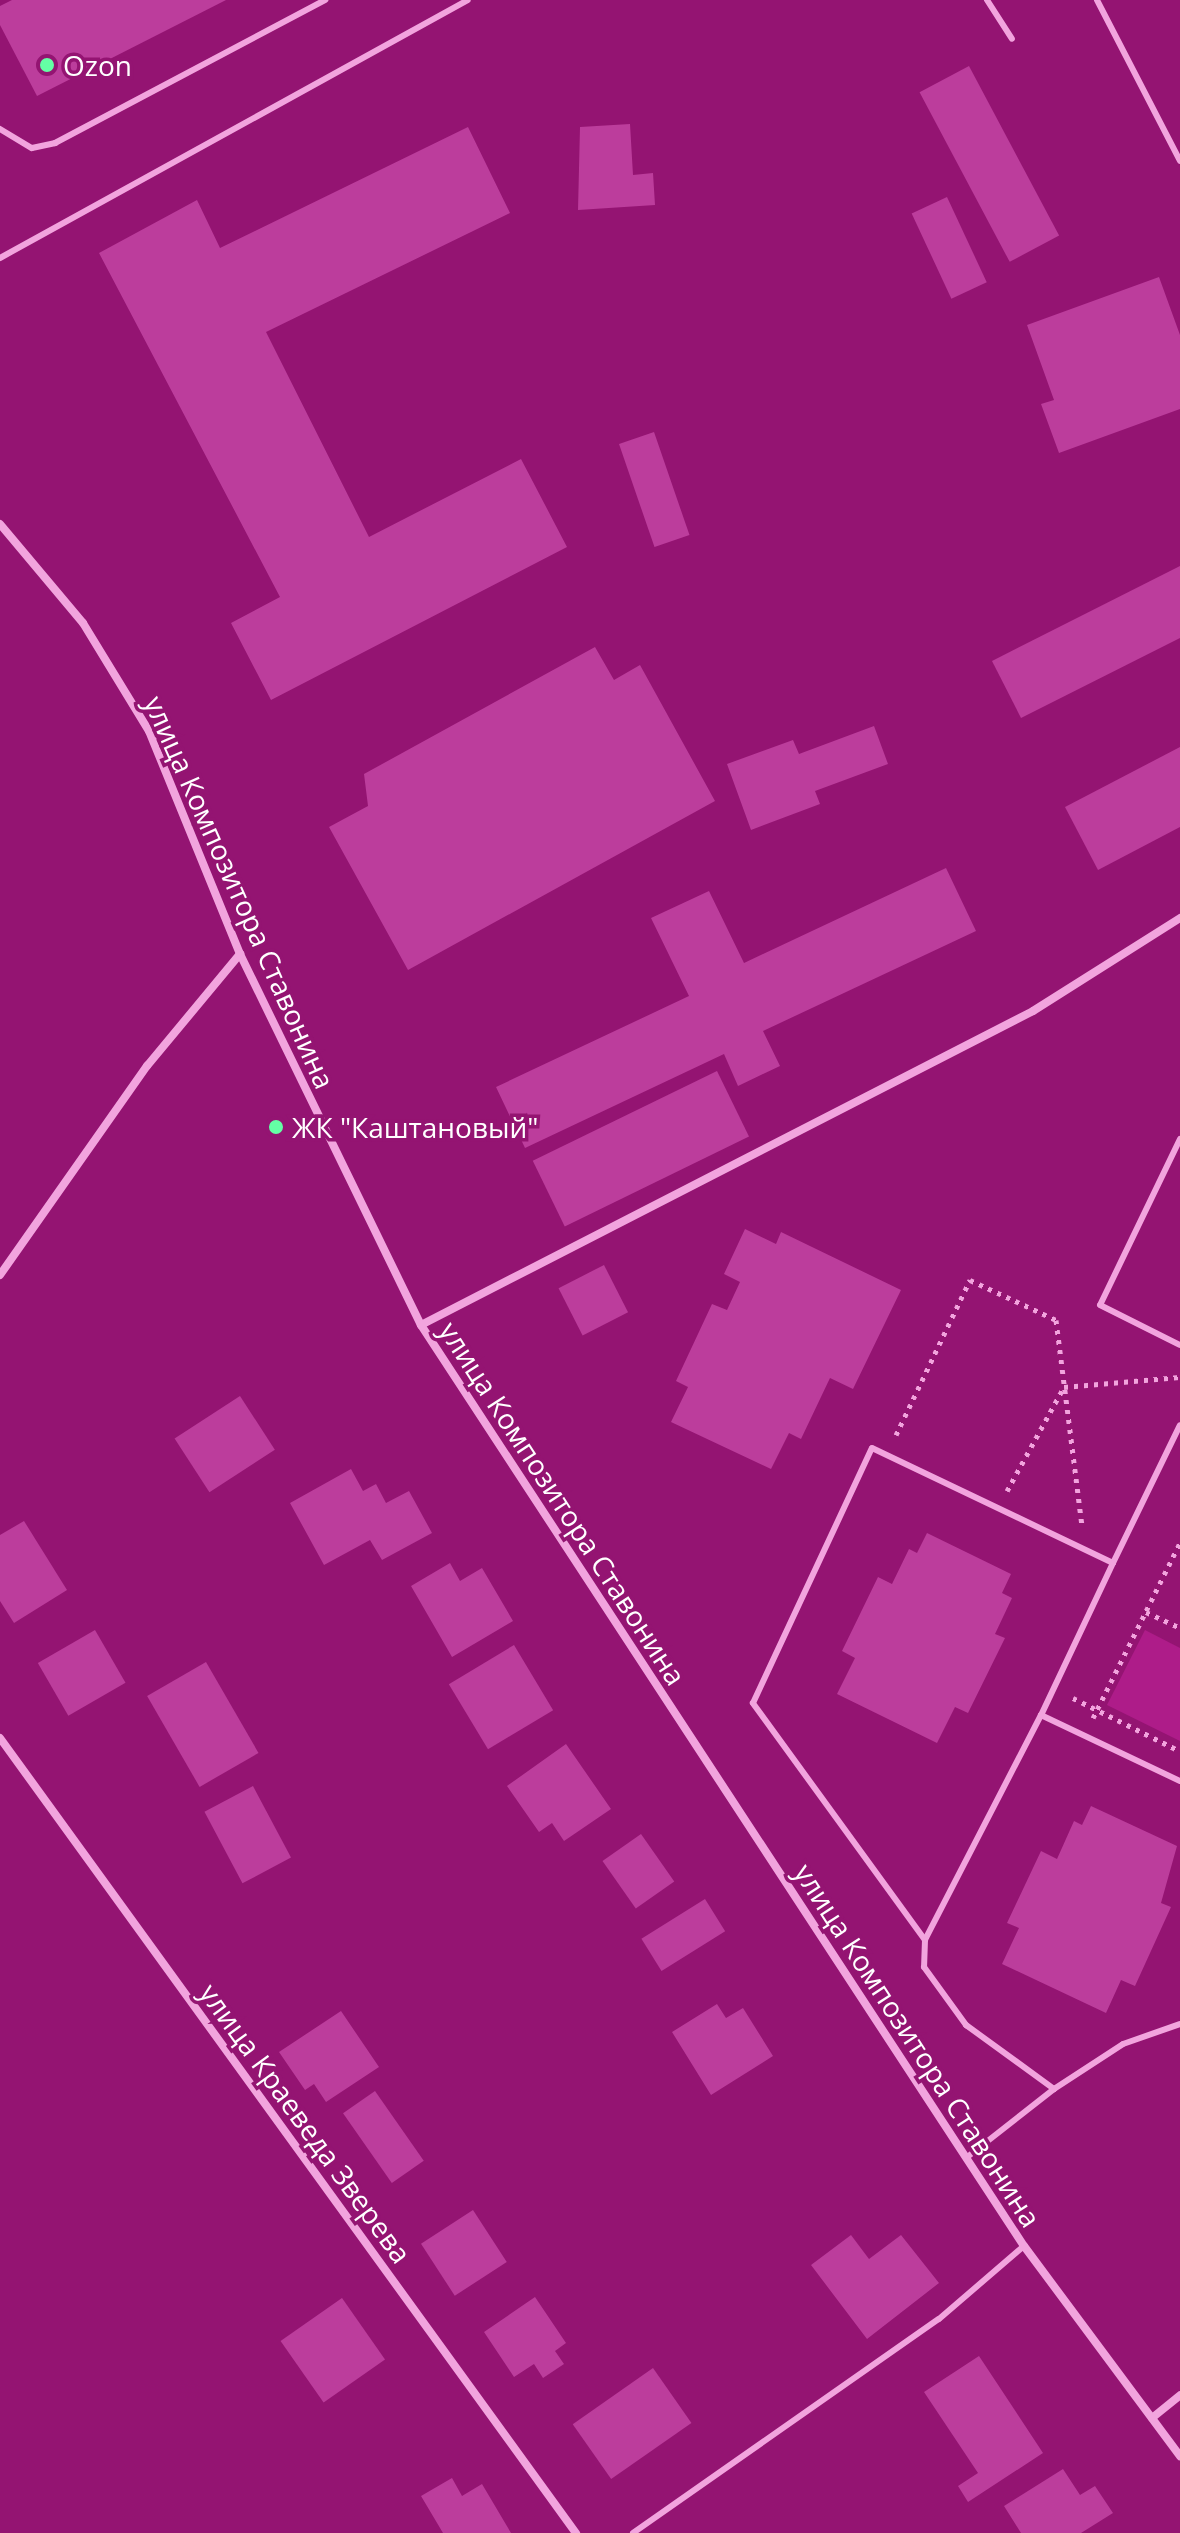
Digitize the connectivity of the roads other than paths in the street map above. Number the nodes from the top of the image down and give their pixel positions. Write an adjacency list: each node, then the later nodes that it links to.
1 (325, 0): 6 (lane)
2 (468, 0): 8 (lane)
3 (987, 0): 5 (lane)
4 (1097, 0): 7 (lane)
5 (1012, 39)
6 (0, 129)
7 (1180, 161)
8 (0, 258)
9 (0, 524): 11 (street, улица Композитора Ставонина)
10 (1180, 918): 14 (street)
11 (240, 954): 13 (street); 14 (street, улица Композитора Ставонина)
12 (1180, 1139): 15 (lane)
13 (0, 1275)
14 (421, 1325): 24 (street, улица Композитора Ставонина)
15 (1180, 1345)
16 (1180, 1425): 17 (lane)
17 (1113, 1563): 18 (lane); 21 (lane)
18 (1041, 1715): 20 (lane); 21 (lane)
19 (0, 1738): 29 (street, улица Краеведа Зверева)
20 (1180, 1781)
21 (925, 1940): 23 (lane)
22 (1180, 2024): 23 (lane)
23 (1054, 2089): 24 (lane)
24 (966, 2158): 25 (street, улица Композитора Ставонина)
25 (1024, 2246): 27 (street, улица Композитора Ставонина); 30 (lane)
26 (1180, 2395): 27 (street)
27 (1152, 2418): 28 (street, улица Композитора Ставонина)
28 (1180, 2456)
29 (576, 2533)
30 (633, 2533)

